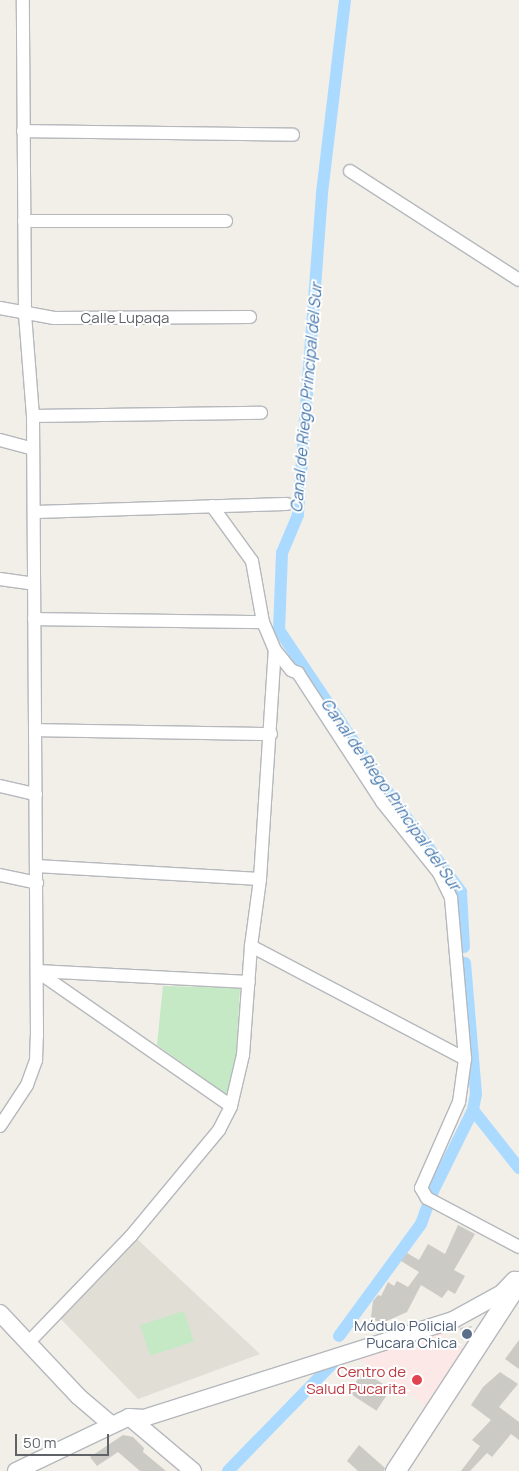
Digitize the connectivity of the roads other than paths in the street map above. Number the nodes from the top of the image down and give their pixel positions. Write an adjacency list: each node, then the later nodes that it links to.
1 (23, 0): 2 (street)
2 (23, 131): 3 (street); 5 (street)
3 (292, 135)
4 (350, 171): 7 (street)
5 (24, 221): 6 (street); 9 (street)
6 (226, 221)
7 (519, 280)
8 (0, 308): 9 (street, Calle Lupaqa)
9 (25, 314): 10 (street, Calle Lupaqa); 12 (street)
10 (250, 317)
11 (260, 413): 12 (street)
12 (33, 416): 14 (street)
13 (0, 440): 14 (street)
14 (33, 449): 17 (street)
15 (287, 504): 16 (street)
16 (212, 506): 17 (street); 21 (street)
17 (34, 512): 19 (street)
18 (0, 579): 19 (street)
19 (34, 584): 20 (street)
20 (34, 619): 21 (street); 23 (street)
21 (263, 622): 22 (street)
22 (275, 650): 24 (street); 34 (street)
23 (35, 730): 24 (street); 26 (street)
24 (271, 734): 29 (street)
25 (0, 786): 26 (street)
26 (36, 794): 27 (street)
27 (36, 866): 29 (street); 30 (street)
28 (0, 875): 30 (street)
29 (260, 879): 31 (street)
30 (37, 883): 32 (street)
31 (251, 946): 33 (street); 34 (street)
32 (37, 971): 33 (street); 35 (street); 36 (street)
33 (249, 982): 35 (street)
34 (465, 1058): 37 (street)
35 (230, 1106): 41 (street)
36 (0, 1126)
37 (519, 1247)
38 (519, 1275): 42 (street)
39 (519, 1281): 46 (main road)
40 (0, 1313): 41 (street)
41 (28, 1343): 43 (street)
42 (129, 1417): 43 (street); 45 (street)
43 (112, 1425): 44 (street)
44 (16, 1471)
45 (193, 1471)
46 (395, 1471)

